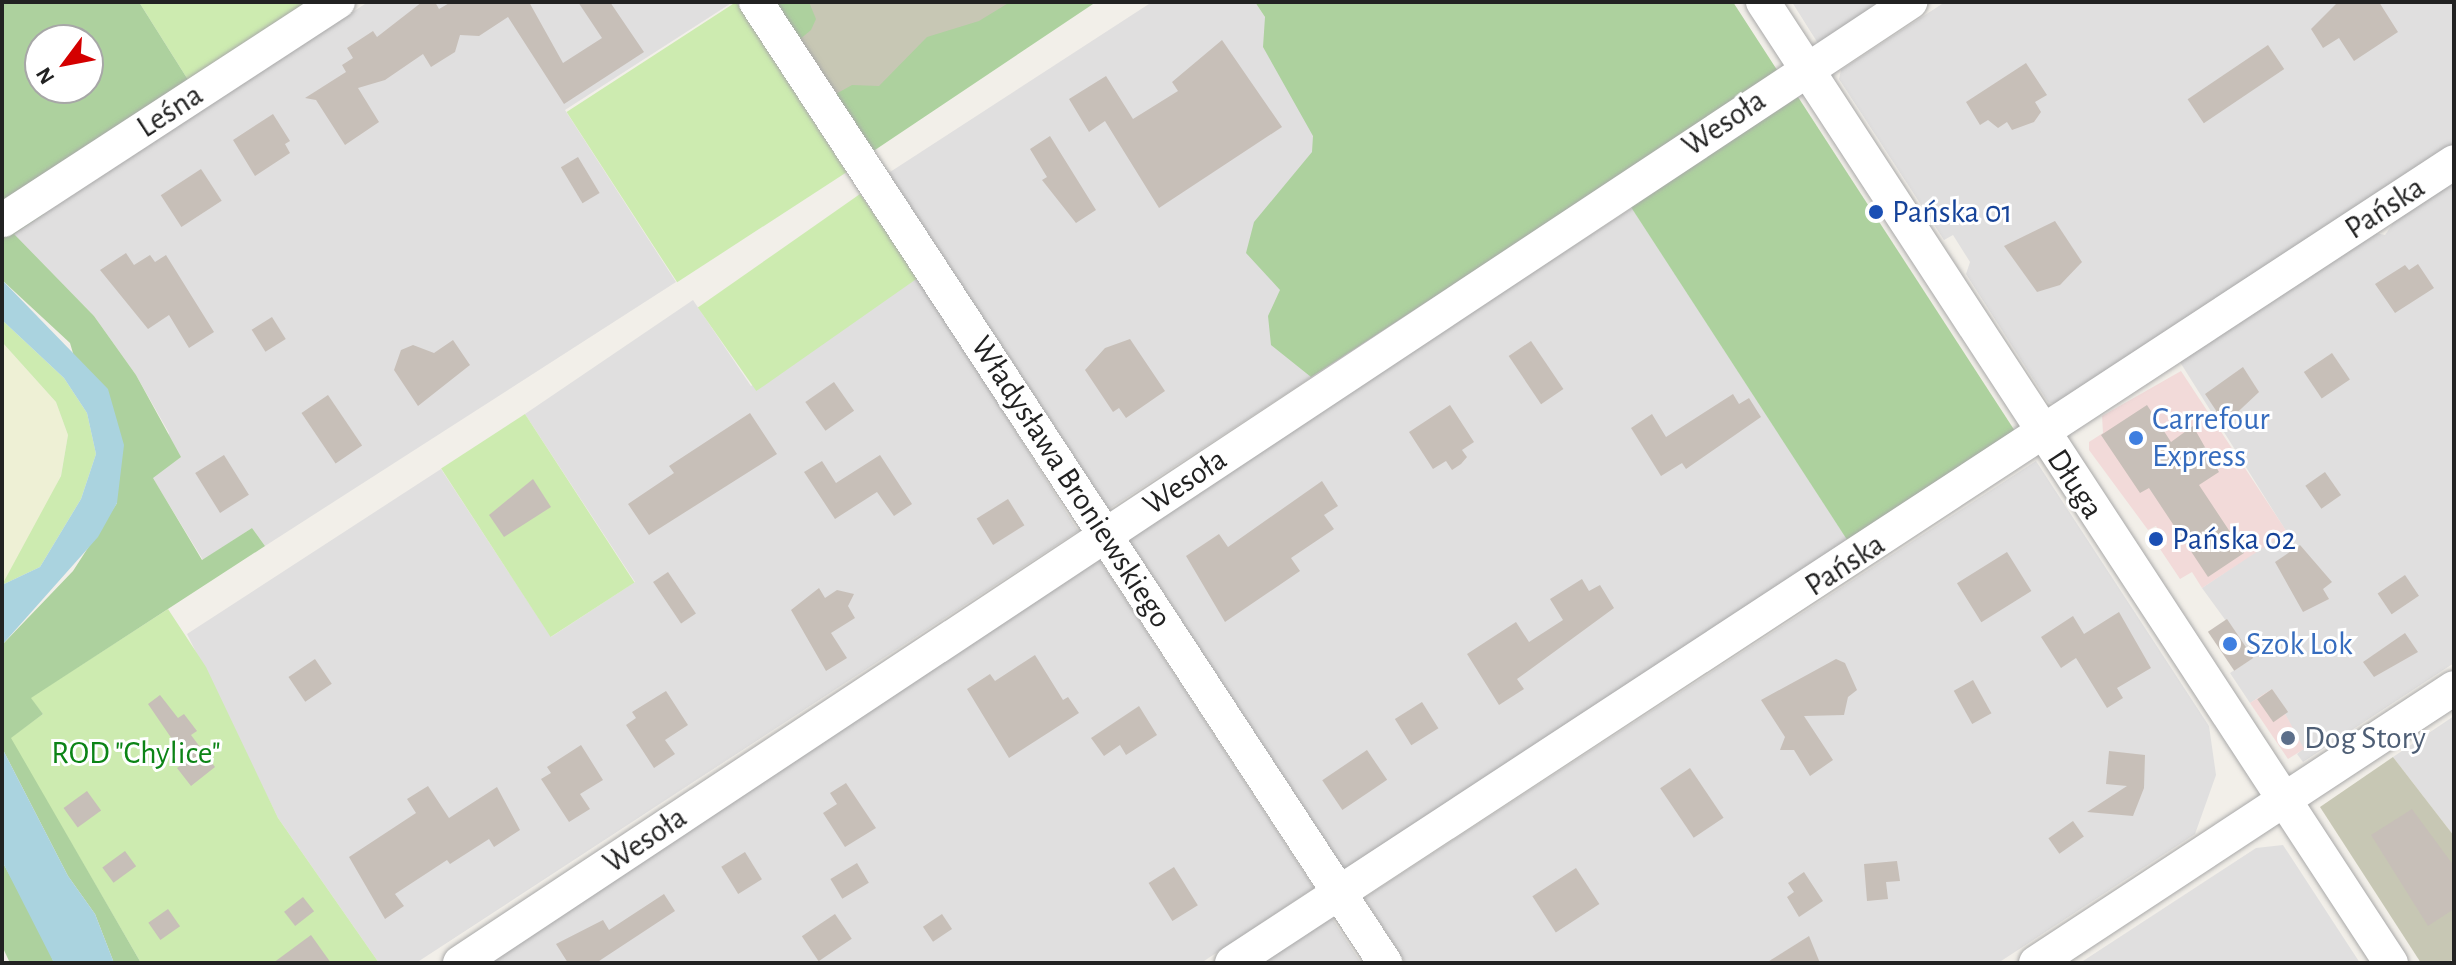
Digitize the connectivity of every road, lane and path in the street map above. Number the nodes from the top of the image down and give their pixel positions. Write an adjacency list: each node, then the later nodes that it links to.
1 (338, 2): 7 (street, Leśna)
2 (756, 2): 9 (street, Władysława Broniewskiego)
3 (1763, 2): 5 (street, Długa)
4 (1910, 2): 5 (street, Wesoła)
5 (1806, 69): 8 (street, Długa); 9 (street, Wesoła)
6 (2454, 162): 8 (street, Pańska)
7 (3, 220)
8 (2045, 436): 11 (street, Długa); 12 (street, Pańska)
9 (1105, 535): 12 (street, Władysława Broniewskiego); 13 (street, Wesoła)
10 (2454, 688): 11 (street)
11 (2283, 799): 16 (street); 17 (street, Długa)
12 (1339, 892): 14 (street, Pańska); 15 (street, Władysława Broniewskiego)
13 (460, 963)
14 (1232, 963)
15 (1385, 963)
16 (2036, 963)
17 (2391, 963)

